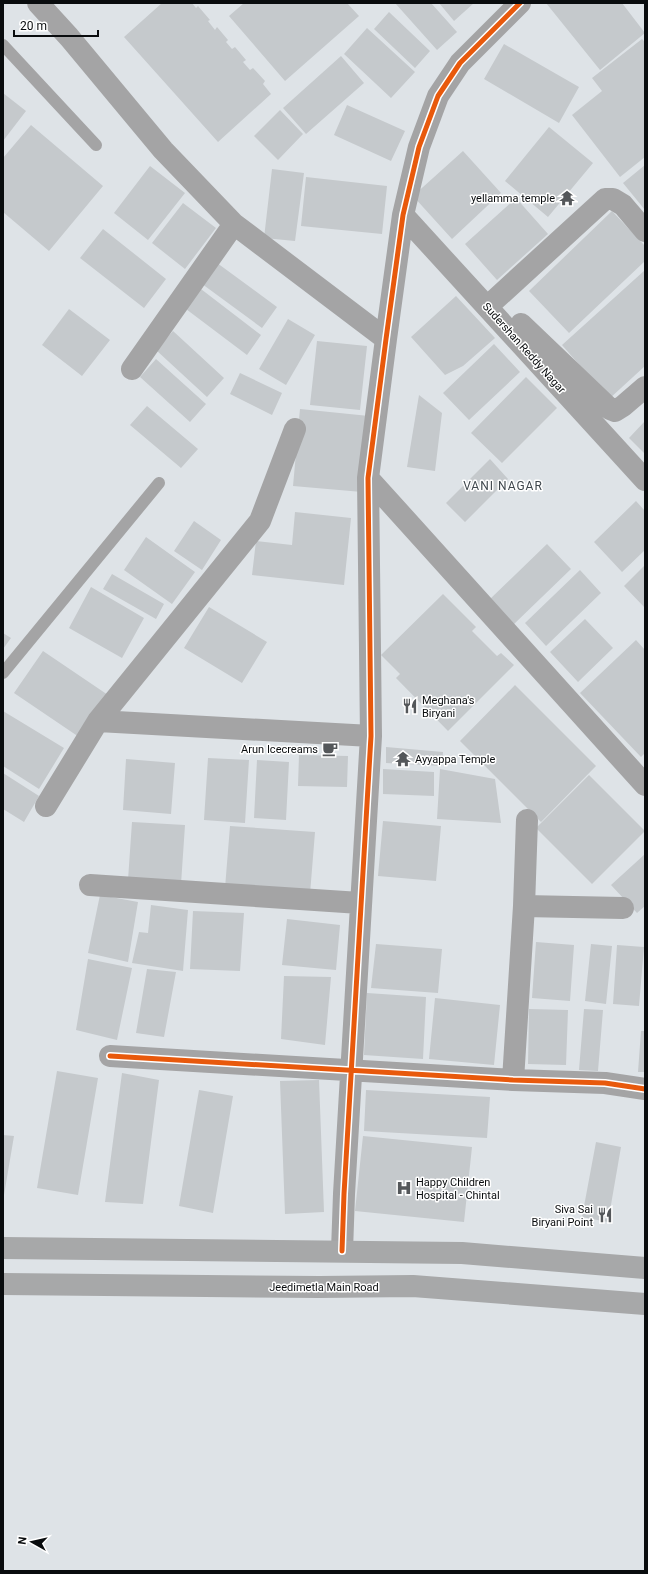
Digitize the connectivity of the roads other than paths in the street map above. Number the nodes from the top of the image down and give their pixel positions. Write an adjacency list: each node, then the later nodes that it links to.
1 (38, 3): 6 (street)
2 (520, 3): 5 (street)
3 (3, 45): 4 (lane)
4 (96, 145)
5 (403, 215): 8 (street, Sudershan Reddy Nagar); 10 (street)
6 (234, 224): 10 (street); 11 (street)
7 (645, 231): 8 (street)
8 (487, 307): 9 (street, Sudershan Reddy Nagar)
9 (514, 318): 12 (street); 15 (street, Sudershan Reddy Nagar)
10 (386, 339): 14 (street)
11 (132, 369)
12 (645, 387)
13 (295, 429): 18 (street)
14 (368, 478): 19 (street); 20 (street)
15 (645, 480)
16 (159, 483): 17 (lane)
17 (3, 673)
18 (98, 721): 19 (street); 21 (street)
19 (370, 736): 24 (street)
20 (645, 785)
21 (46, 806)
22 (527, 820): 25 (street)
23 (90, 885): 24 (street)
24 (360, 903): 28 (street)
25 (524, 906): 26 (street); 29 (street)
26 (623, 908)
27 (110, 1056): 28 (street)
28 (351, 1071): 29 (street); 32 (street)
29 (513, 1080): 30 (street)
30 (645, 1089)
31 (3, 1248): 32 (main road)
32 (342, 1251): 33 (main road)
33 (645, 1268)
34 (3, 1284): 35 (main road, Jeedimetla Main Road)
35 (618, 1302): 36 (main road, Jeedimetla Main Road); 37 (lane)
36 (645, 1304)
37 (645, 1316)

